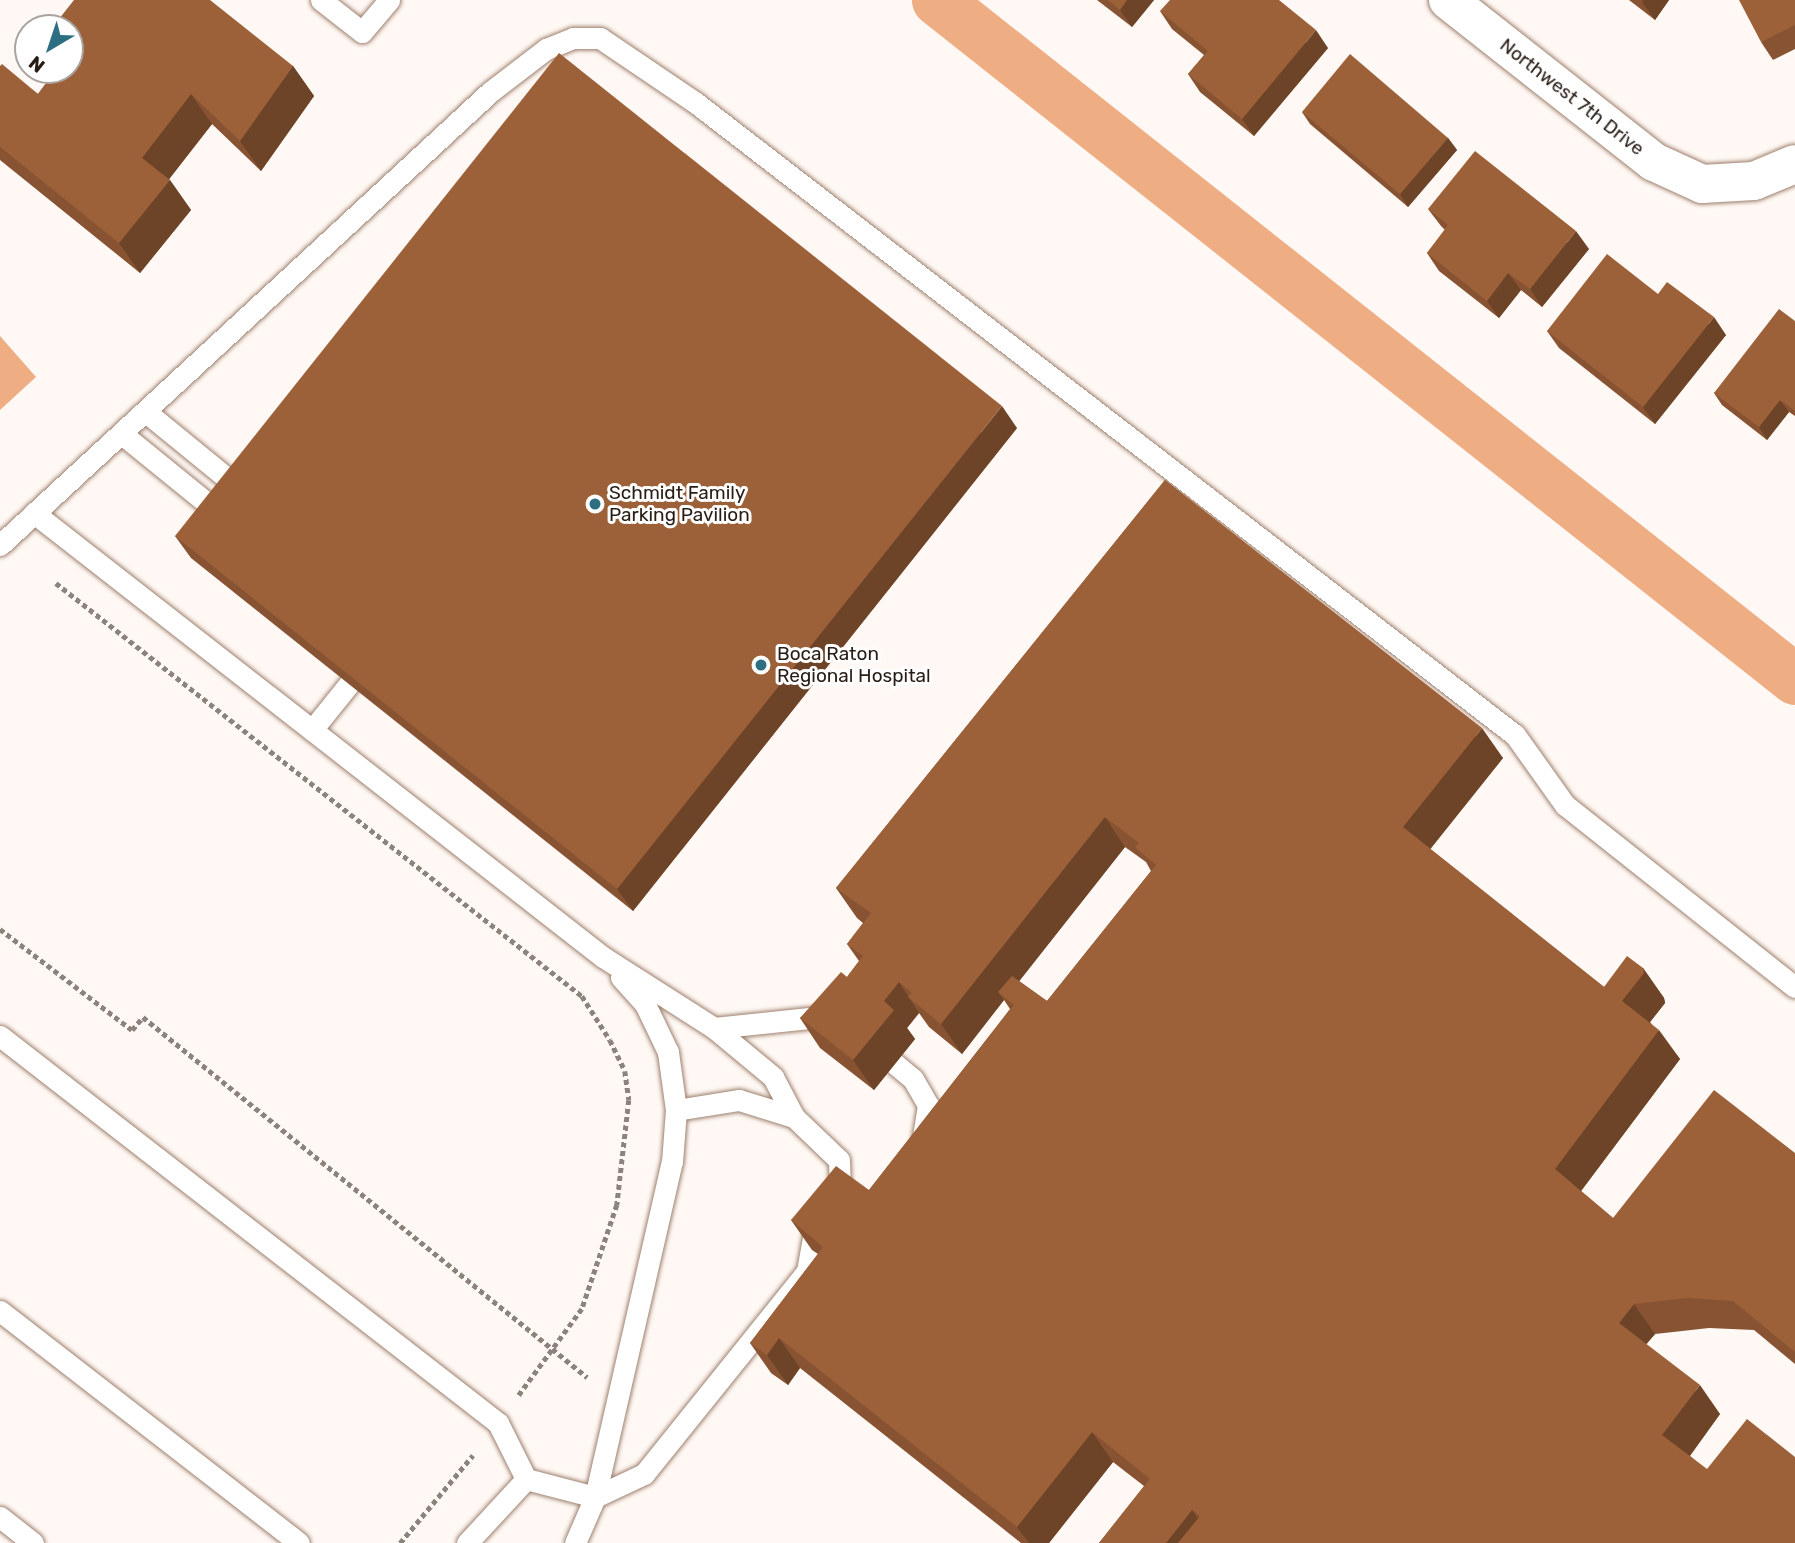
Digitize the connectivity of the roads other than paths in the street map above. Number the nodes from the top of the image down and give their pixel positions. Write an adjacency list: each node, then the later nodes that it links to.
1 (320, 0): 2 (lane)
2 (388, 0)
3 (1448, 0): 4 (street, Northwest 7th Drive)
4 (1795, 164)
5 (146, 412): 6 (lane); 7 (lane); 14 (lane)
6 (122, 434): 8 (lane); 9 (lane)
7 (244, 492)
8 (34, 513): 10 (lane); 12 (lane)
9 (223, 517)
10 (0, 545)
11 (349, 684): 12 (lane)
12 (312, 730): 13 (lane)
13 (603, 957): 16 (lane); 19 (lane)
14 (1795, 986)
15 (843, 1023): 16 (lane)
16 (714, 1028): 20 (lane)
17 (0, 1036): 25 (lane)
18 (895, 1064): 21 (lane)
19 (676, 1110): 20 (lane); 26 (lane)
20 (794, 1116): 23 (lane)
21 (909, 1166)
22 (831, 1265): 23 (lane)
23 (807, 1271): 26 (lane)
24 (0, 1311): 29 (lane)
25 (526, 1479): 26 (lane); 30 (lane)
26 (595, 1497): 31 (lane)
27 (0, 1517): 28 (lane)
28 (33, 1543)
29 (299, 1543)
30 (467, 1543)
31 (575, 1543)

